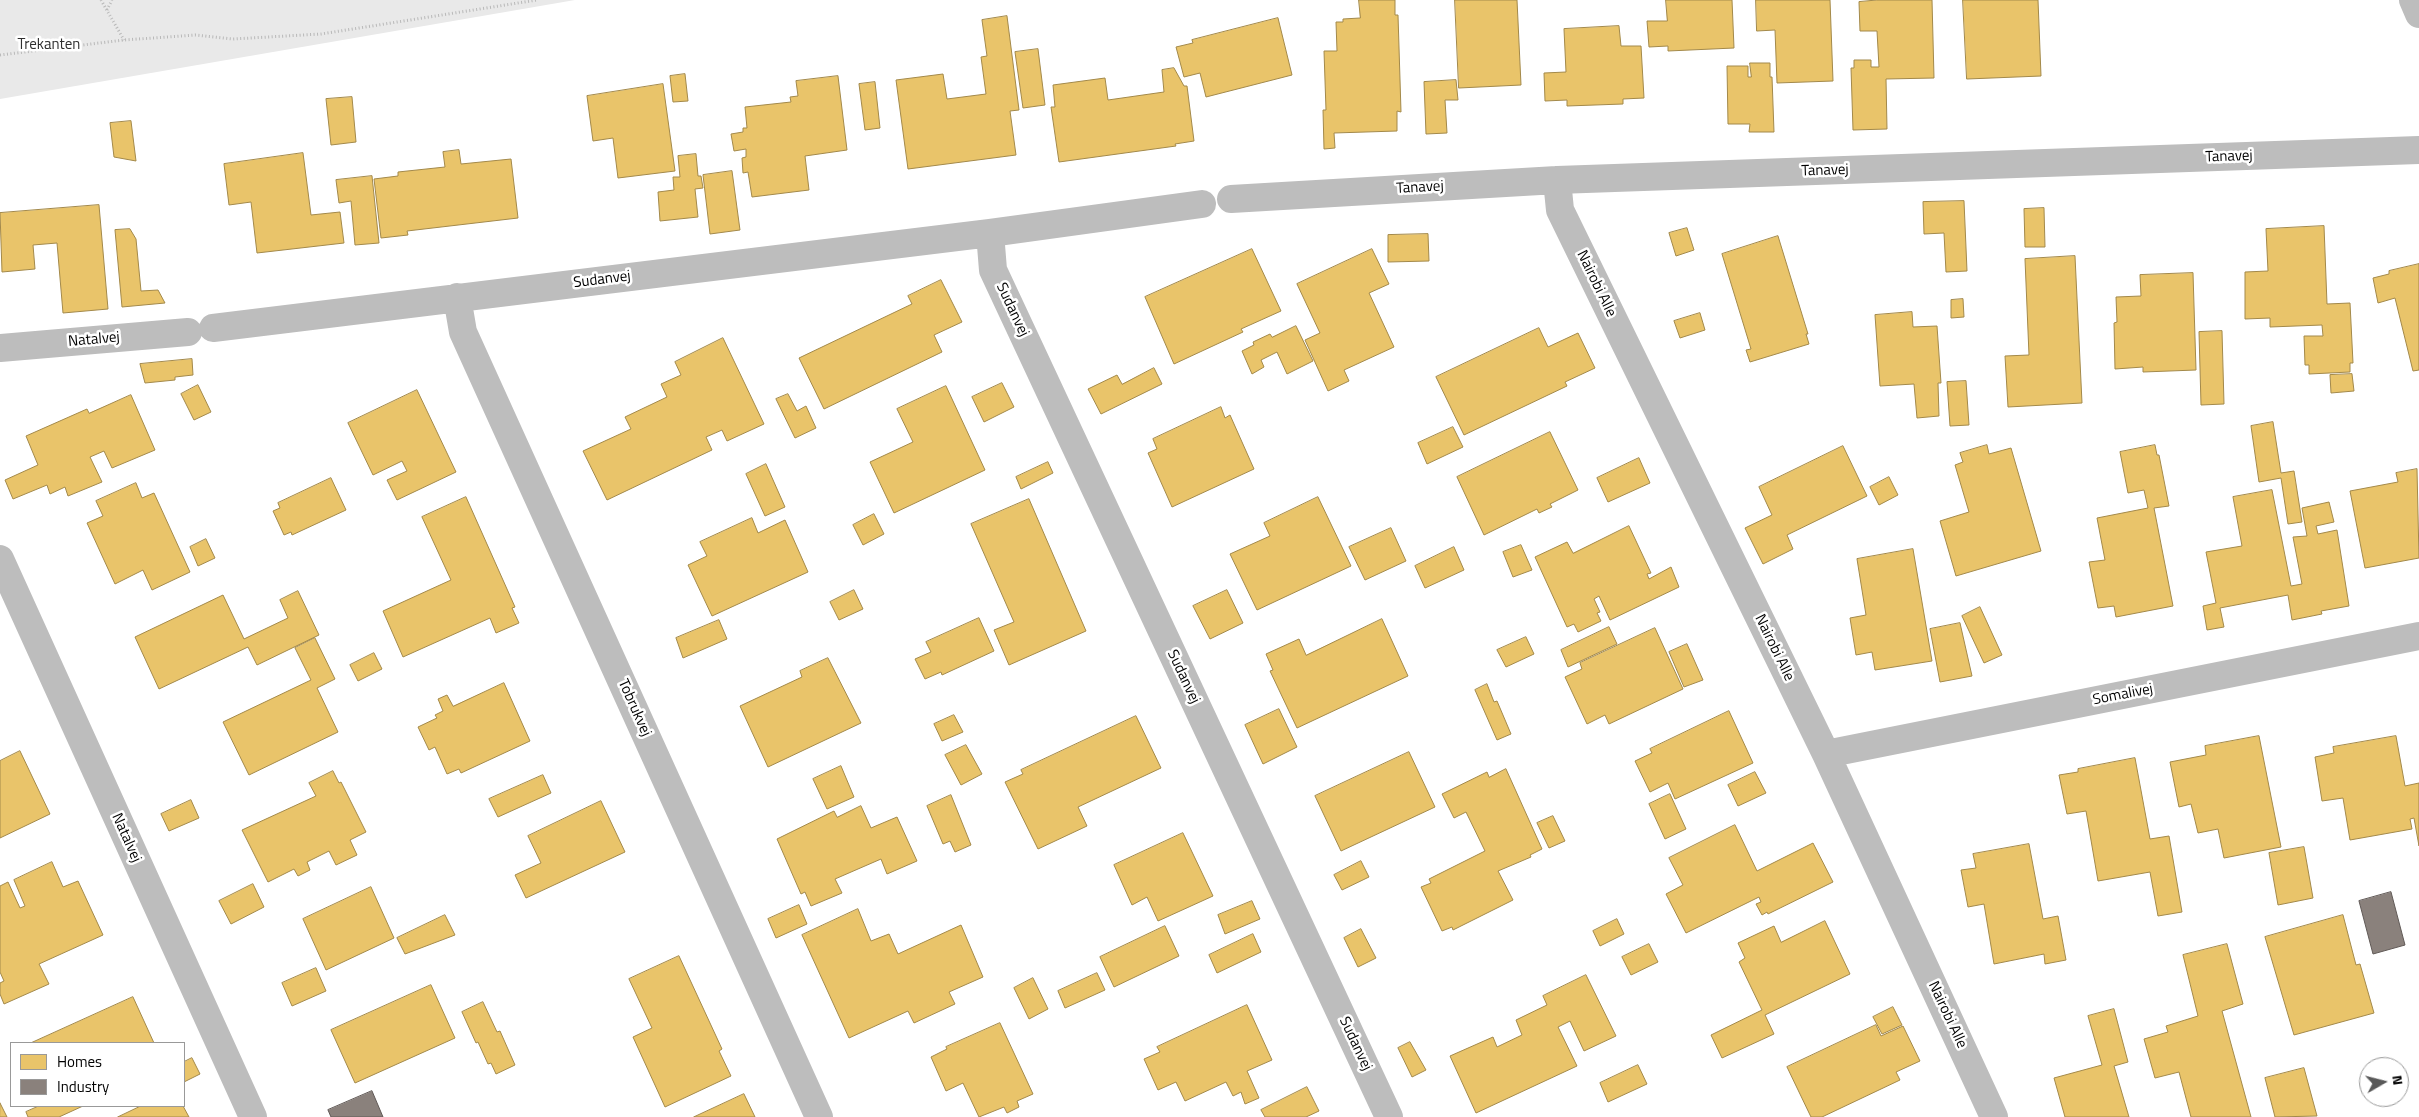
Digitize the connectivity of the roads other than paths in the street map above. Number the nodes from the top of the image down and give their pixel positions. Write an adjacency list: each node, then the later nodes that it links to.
1 (2413, 0): 2 (street)
2 (2419, 14)
3 (2419, 150): 4 (street, Tanavej)
4 (1557, 180): 5 (street, Tanavej); 13 (street, Nairobi Alle)
5 (1231, 199)
6 (1202, 204): 7 (street, Sudanvej)
7 (990, 233): 8 (street, Sudanvej); 16 (street, Sudanvej)
8 (457, 297): 9 (street, Sudanvej); 15 (street, Tobrukvej)
9 (201, 330): 10 (street, Natalvej)
10 (0, 348)
11 (0, 560): 14 (street, Natalvej)
12 (2419, 636): 13 (street, Somalivej)
13 (1826, 754): 17 (street, Nairobi Alle)
14 (253, 1117)
15 (819, 1117)
16 (1390, 1117)
17 (1994, 1117)

